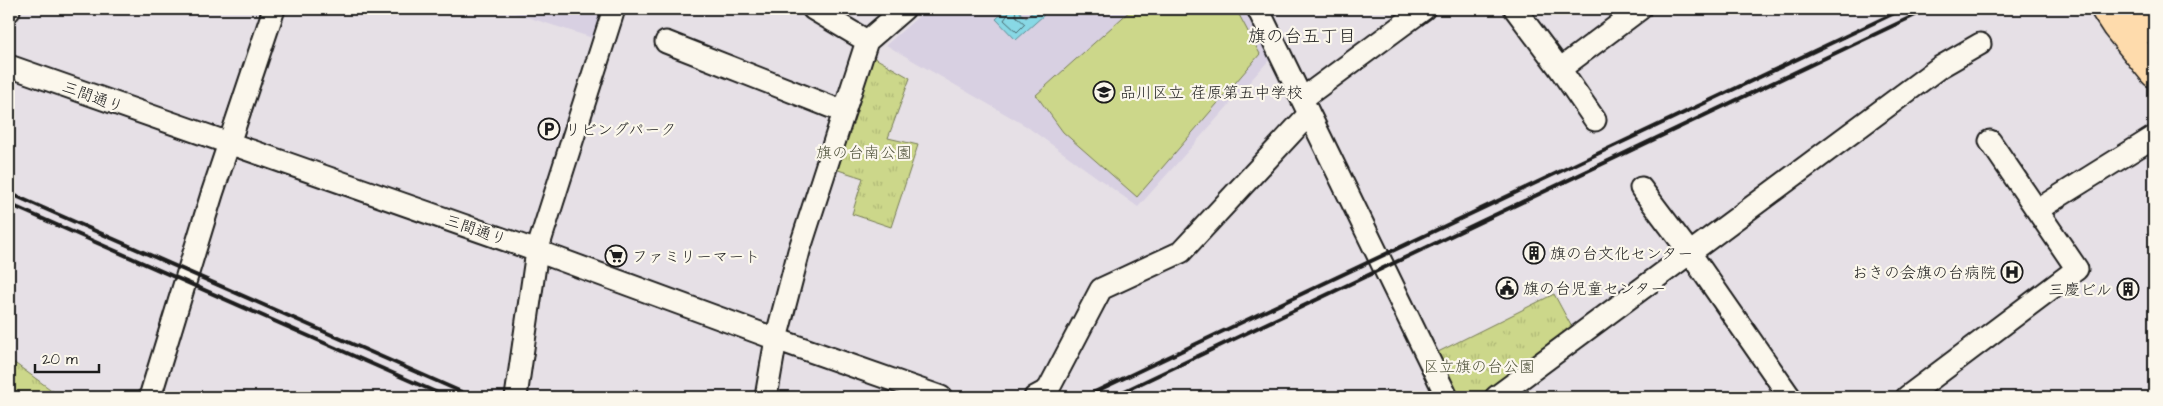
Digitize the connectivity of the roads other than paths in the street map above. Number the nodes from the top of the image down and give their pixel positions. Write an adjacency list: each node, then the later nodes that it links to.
1 (274, 9): 23 (street)
2 (614, 9): 26 (street)
3 (813, 9): 12 (street)
4 (904, 9): 12 (street)
5 (1258, 9): 18 (street)
6 (1424, 9): 18 (street)
7 (1515, 9): 16 (street)
8 (1640, 9): 16 (street)
9 (2106, 9): 17 (main road)
10 (2137, 9): 11 (main road)
11 (2154, 30)
12 (867, 41): 19 (street)
13 (666, 42): 19 (street)
14 (1980, 44): 27 (street)
15 (9, 66): 23 (street, 三間通り)
16 (1560, 69): 20 (street)
17 (2154, 73)
18 (1305, 106): 33 (street); 34 (street)
19 (844, 112): 28 (street)
20 (1595, 120)
21 (2154, 137): 25 (street)
22 (1990, 141): 25 (street)
23 (230, 144): 26 (street, 三間通り); 29 (street)
24 (1641, 188): 27 (street)
25 (2037, 210): 37 (street)
26 (537, 251): 28 (street, 三間通り); 30 (street)
27 (1690, 253): 35 (street); 36 (street)
28 (776, 339): 31 (street); 32 (street, 三間通り)
29 (150, 397)
30 (516, 397)
31 (766, 397)
32 (941, 397)
33 (1035, 397)
34 (1447, 397)
35 (1496, 397)
36 (1790, 397)
37 (1907, 397)

